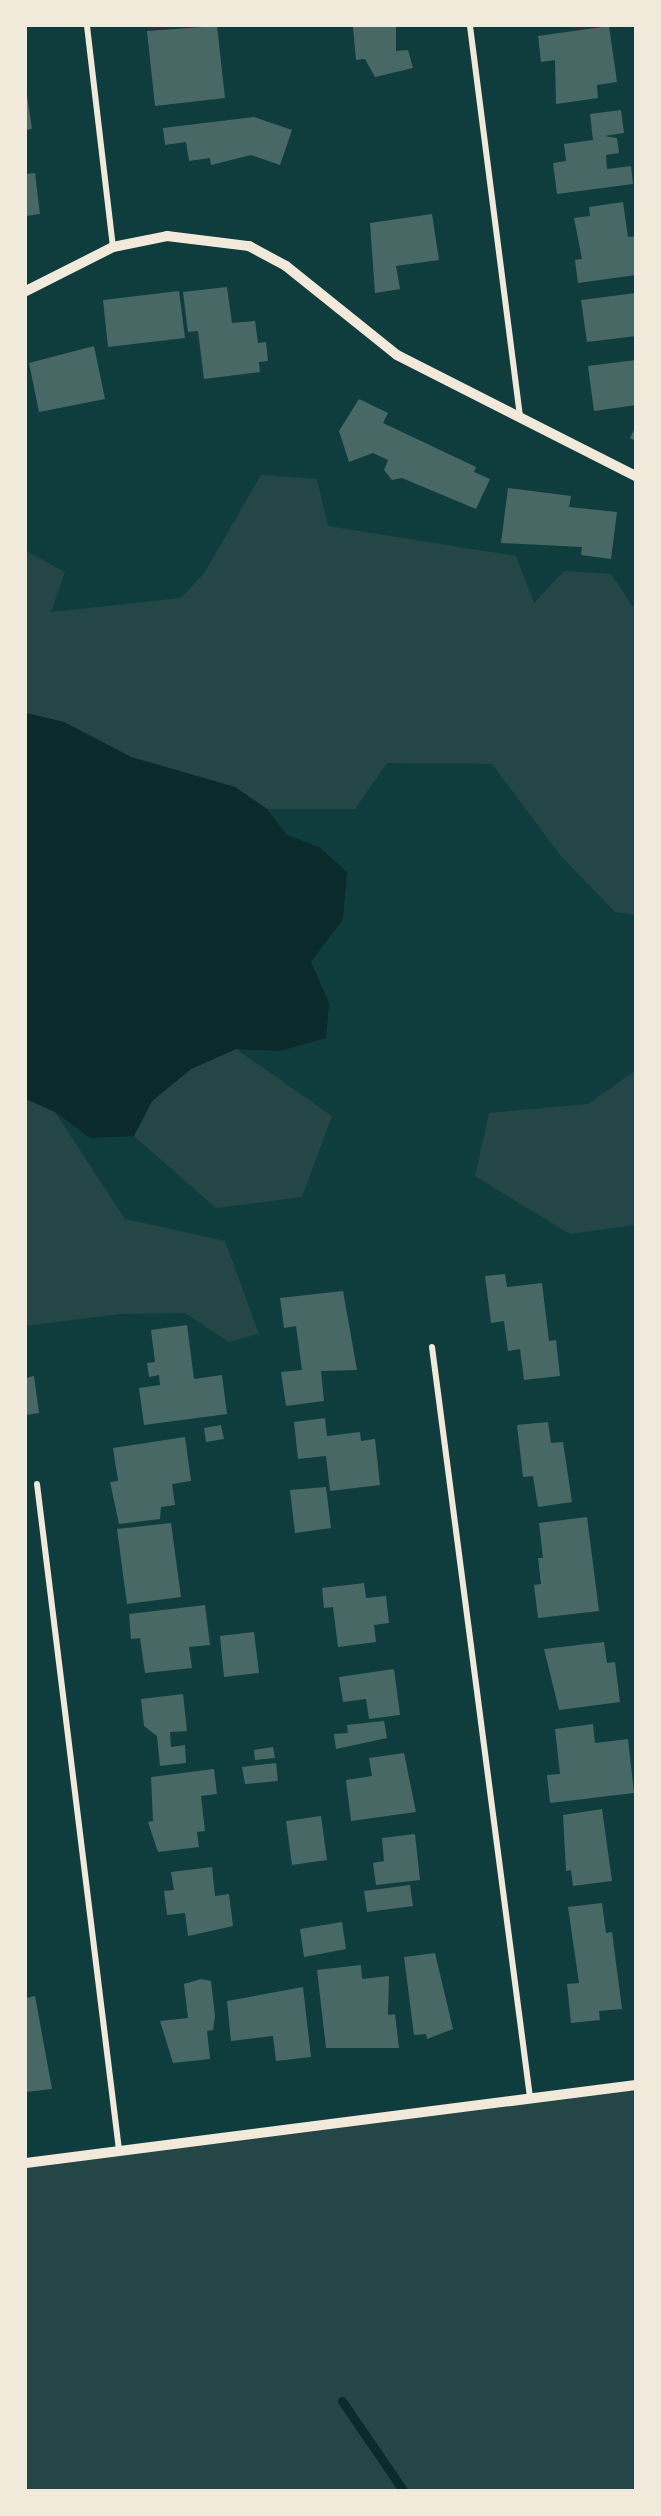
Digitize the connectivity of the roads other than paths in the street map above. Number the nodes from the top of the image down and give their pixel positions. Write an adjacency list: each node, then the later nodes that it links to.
1 (87, 26): 3 (street)
2 (470, 26): 5 (street)
3 (113, 247): 4 (street); 5 (street)
4 (26, 291)
5 (520, 419): 6 (street)
6 (636, 476)
7 (432, 1347): 10 (street)
8 (38, 1484): 11 (street)
9 (636, 2085): 10 (street)
10 (530, 2097): 11 (street)
11 (119, 2150): 12 (street)
12 (26, 2163)

